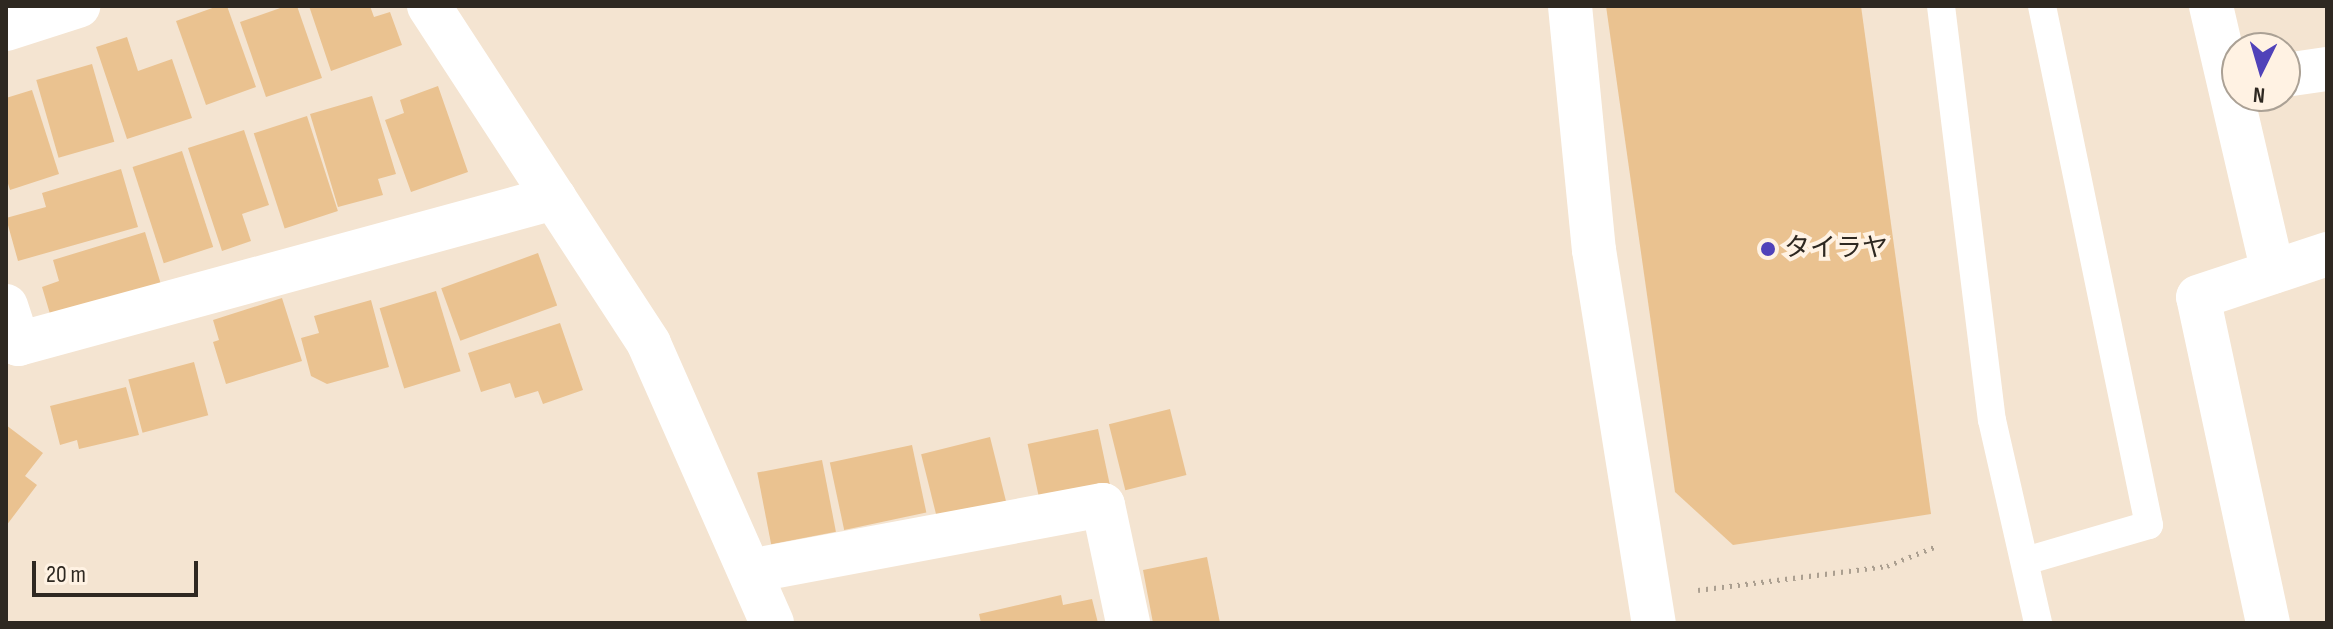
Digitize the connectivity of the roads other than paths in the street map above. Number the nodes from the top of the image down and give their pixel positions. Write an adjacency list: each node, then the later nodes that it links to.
1 (78, 6): 7 (street)
2 (429, 6): 12 (street)
3 (1570, 6): 18 (street)
4 (1941, 6): 16 (lane)
5 (2042, 6): 16 (lane)
6 (2211, 6): 8 (street)
7 (6, 29)
8 (2221, 41)
9 (2327, 69): 10 (street)
10 (2301, 73)
11 (2239, 112): 14 (street)
12 (554, 198): 15 (street); 17 (street)
13 (2327, 254): 14 (street)
14 (2273, 272): 22 (street)
15 (6, 306)
16 (2025, 561): 21 (lane)
17 (750, 571): 19 (street); 20 (street)
18 (1652, 610)
19 (772, 623)
20 (1128, 623)
21 (2038, 623)
22 (2268, 623)

